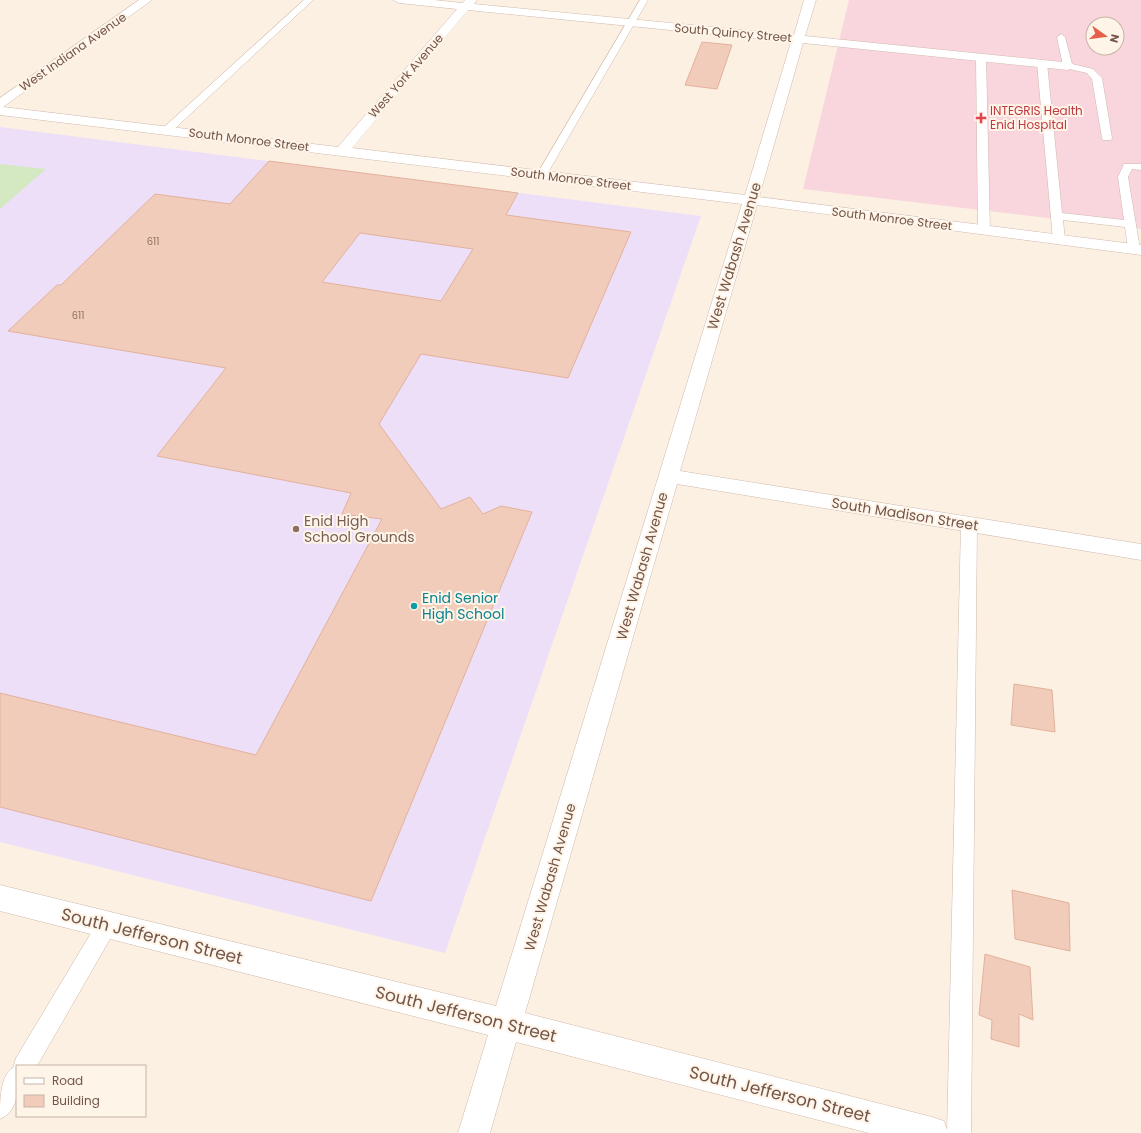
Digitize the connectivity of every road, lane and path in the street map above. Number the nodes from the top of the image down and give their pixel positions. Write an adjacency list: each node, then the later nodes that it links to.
1 (146, 0): 13 (street, West Indiana Avenue)
2 (309, 0): 15 (lane)
3 (399, 0): 6 (street, South Quincy Street)
4 (644, 0): 7 (lane)
5 (810, 0): 9 (street, West Wabash Avenue)
6 (468, 3): 7 (street, South Quincy Street); 17 (street, West York Avenue)
7 (630, 24): 9 (street, South Quincy Street); 19 (lane)
8 (1061, 37): 12 (lane)
9 (798, 39): 10 (street, South Quincy Street); 20 (street, West Wabash Avenue)
10 (981, 57): 11 (street, South Quincy Street); 23 (lane)
11 (1042, 63): 12 (street, South Quincy Street); 21 (lane)
12 (1068, 66): 16 (lane)
13 (0, 104)
14 (0, 111): 15 (street, South Monroe Street)
15 (166, 131): 17 (street, South Monroe Street)
16 (1107, 138)
17 (342, 151): 19 (street, South Monroe Street)
18 (1141, 167): 22 (lane)
19 (541, 176): 20 (street, South Monroe Street)
20 (750, 200): 23 (street, South Monroe Street); 26 (street, West Wabash Avenue)
21 (1057, 216): 22 (lane); 24 (lane)
22 (1130, 224): 25 (lane)
23 (984, 231): 24 (street, South Monroe Street)
24 (1059, 240): 25 (street, South Monroe Street)
25 (1137, 249)
26 (668, 476): 27 (street, South Madison Street); 31 (street, West Wabash Avenue)
27 (969, 524): 28 (street, South Madison Street); 37 (lane)
28 (1141, 552)
29 (0, 898): 30 (street, South Jefferson Street)
30 (107, 925): 31 (street, South Jefferson Street); 32 (lane)
31 (506, 1024): 35 (street, West Wabash Avenue); 36 (street, South Jefferson Street)
32 (25, 1065)
33 (16, 1080): 34 (lane)
34 (0, 1107)
35 (474, 1133)
36 (932, 1133)
37 (959, 1133)

